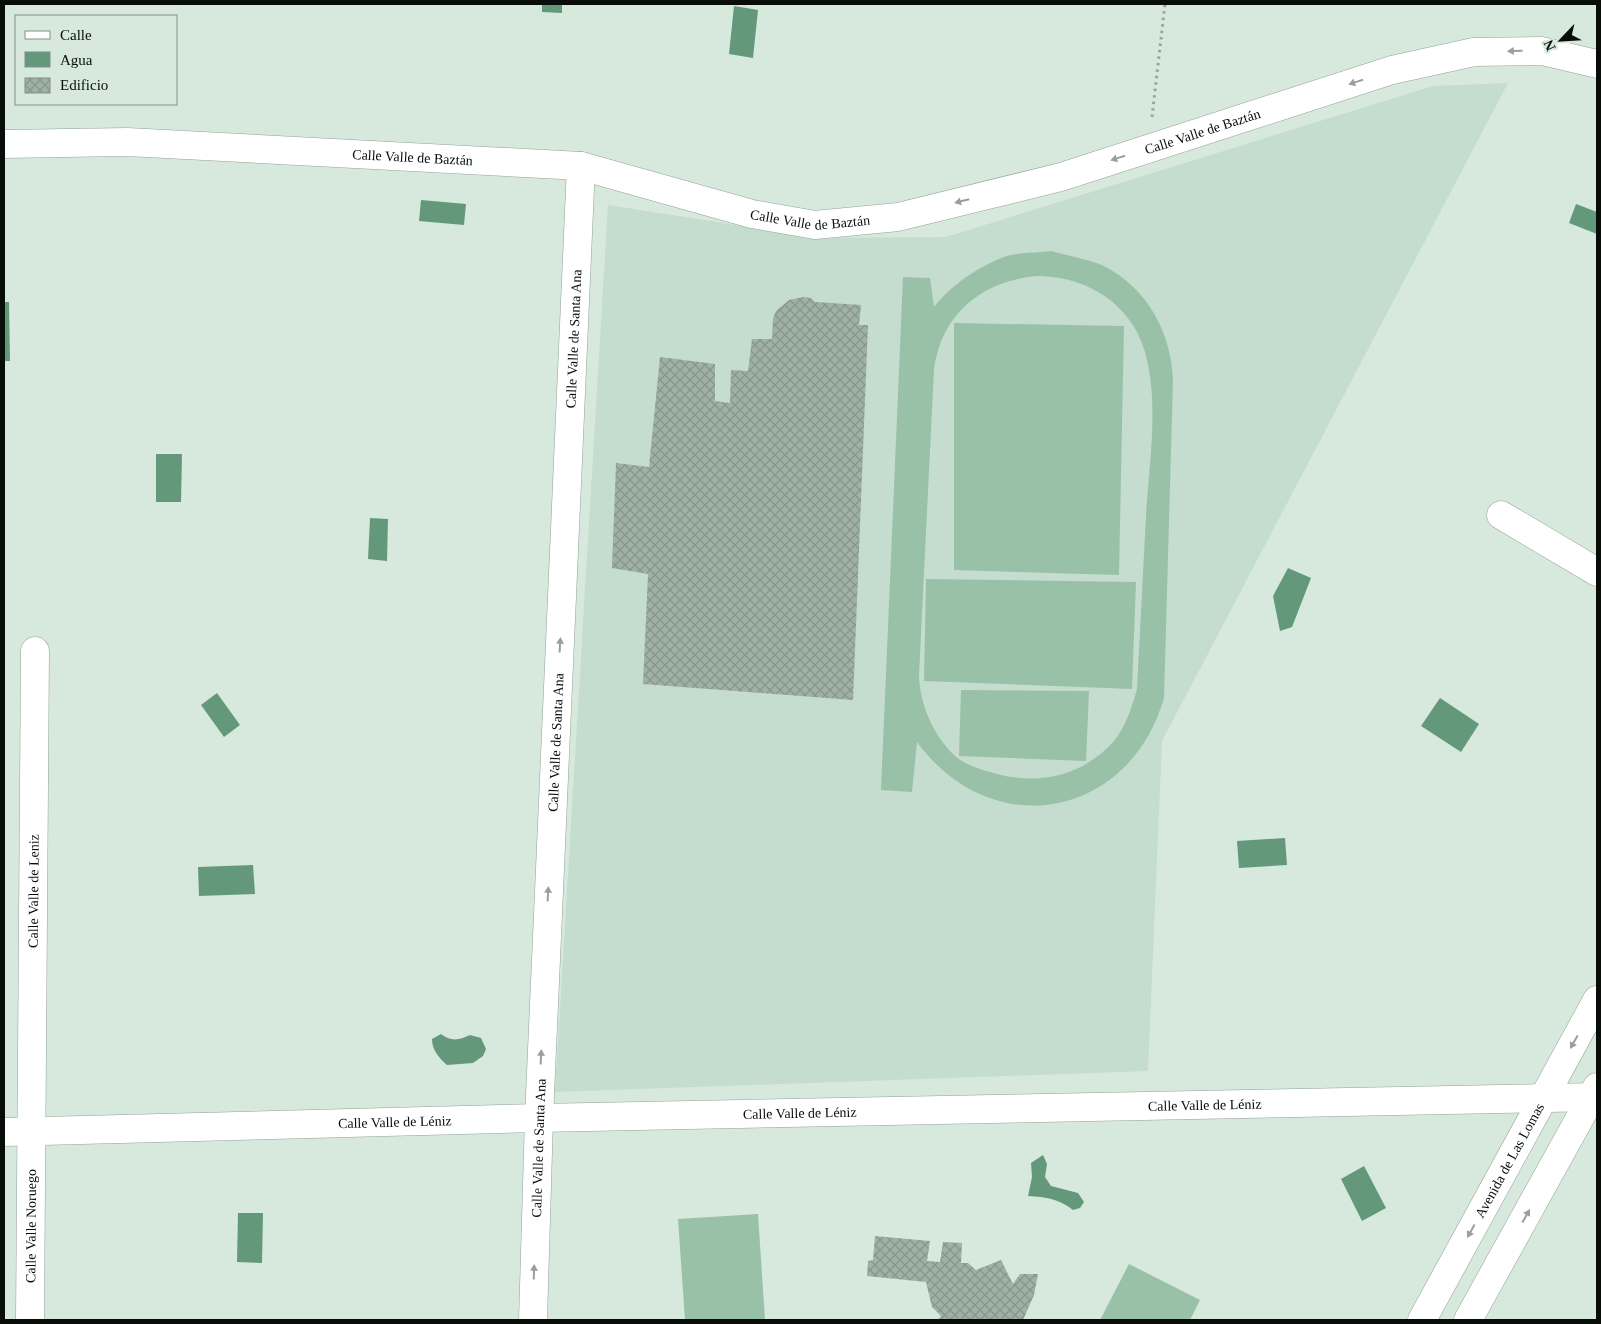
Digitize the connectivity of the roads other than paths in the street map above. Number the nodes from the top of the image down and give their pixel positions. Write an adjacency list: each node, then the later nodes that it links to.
1 (1597, 64): 3 (street, Calle Valle de Baztán, one-way to 3)
2 (4, 144): 3 (street, Calle Valle de Baztán)
3 (581, 166): 10 (street, Calle Valle de Santa Ana, one-way to 3)
4 (1500, 515): 5 (street)
5 (1597, 572)
6 (35, 651): 12 (street, Calle Valle de Leniz)
7 (1597, 1000): 9 (street, Avenida de Las Lomas, one-way to 9)
8 (1595, 1094): 9 (street, Calle Valle de Léniz); 16 (street, one-way to 8)
9 (1542, 1099): 10 (street, Calle Valle de Léniz); 15 (street, Avenida de Las Lomas, one-way to 15)
10 (538, 1118): 12 (street, Calle Valle de Léniz); 14 (street, Calle Valle de Santa Ana, one-way to 10)
11 (4, 1132): 12 (street, Calle Valle de Léniz)
12 (32, 1132): 13 (street, Calle Valle Noruego)
13 (30, 1320)
14 (533, 1320)
15 (1422, 1320)
16 (1468, 1320)

